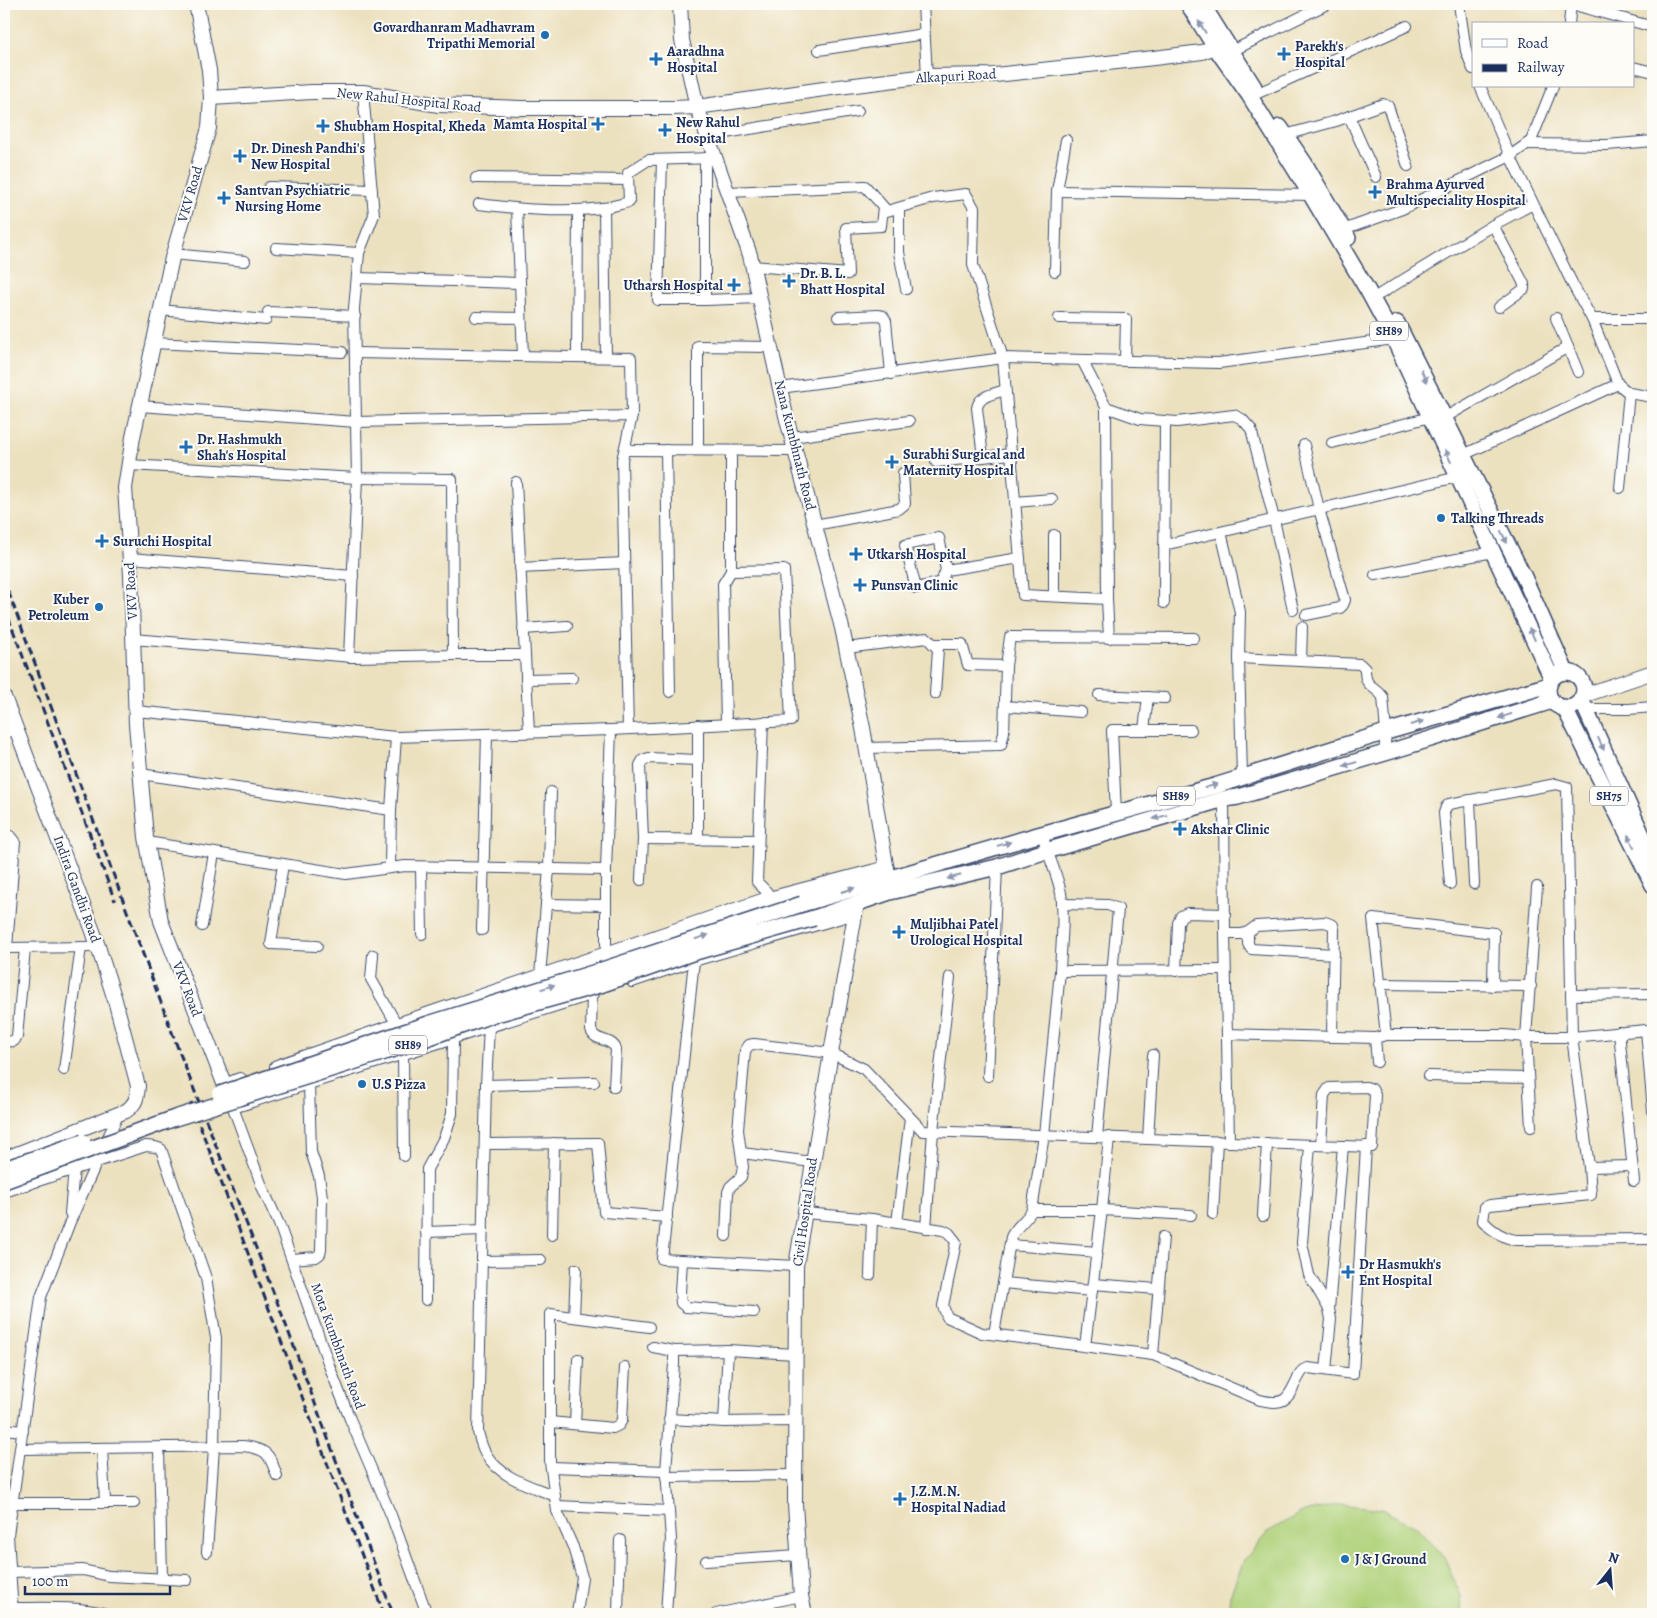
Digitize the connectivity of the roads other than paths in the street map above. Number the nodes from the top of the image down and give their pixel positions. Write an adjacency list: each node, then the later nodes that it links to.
1 (196, 4): 24 (main road, VKV Road)
2 (680, 4): 25 (main road, Nana Kumbhnath Road)
3 (923, 4): 12 (street)
4 (1188, 4): 13 (main road, SH89, one-way to 4)
5 (1202, 4): 15 (main road, SH89)
6 (1327, 4): 15 (street)
7 (1459, 4): 16 (street)
8 (1571, 4): 9 (street); 11 (street)
9 (1569, 22)
10 (1407, 26): 23 (street)
11 (1653, 26)
12 (924, 34): 14 (street); 19 (street)
13 (1215, 47): 19 (main road, Alkapuri Road); 44 (main road, SH89)
14 (819, 50)
15 (1232, 51): 23 (main road, SH89)
16 (1472, 66)
17 (1634, 67): 18 (street)
18 (1653, 72)
19 (927, 76): 25 (main road, Alkapuri Road)
20 (1481, 88): 33 (street)
21 (1552, 88): 32 (street)
22 (363, 92): 24 (main road, New Rahul Hospital Road); 25 (main road, New Rahul Hospital Road); 41 (street)
23 (1258, 93): 29 (main road, SH89)
24 (211, 98): 56 (main road, VKV Road)
25 (697, 107): 28 (main road, Nana Kumbhnath Road)
26 (858, 111): 28 (street)
27 (1349, 116): 29 (street); 36 (street); 37 (street)
28 (708, 136): 34 (main road, Nana Kumbhnath Road)
29 (1285, 136): 53 (main road, SH89)
30 (1066, 140): 42 (street)
31 (1653, 141): 32 (street)
32 (1528, 144): 33 (street)
33 (1510, 156): 46 (street); 53 (street)
34 (710, 158): 35 (street); 43 (main road, Nana Kumbhnath Road); 65 (street)
35 (662, 160): 39 (street); 65 (street)
36 (1408, 166)
37 (1376, 177)
38 (476, 178): 39 (street)
39 (628, 180): 49 (street)
40 (269, 187): 41 (street)
41 (372, 190): 55 (street)
42 (1057, 191): 44 (street); 59 (street)
43 (728, 192): 47 (street); 58 (main road, Nana Kumbhnath Road)
44 (1311, 195): 76 (main road, SH89)
45 (479, 204): 48 (street)
46 (1533, 204): 52 (street); 74 (street)
47 (884, 207): 50 (street); 58 (street)
48 (517, 208): 51 (street); 61 (street)
49 (604, 208): 51 (street); 84 (street)
50 (899, 208): 62 (street); 85 (street)
51 (578, 210): 83 (street)
52 (1493, 224): 63 (street); 66 (street)
53 (1343, 230): 63 (main road, SH89)
54 (276, 248): 55 (street)
55 (359, 253): 60 (street)
56 (173, 254): 57 (street); 67 (main road, VKV Road)
57 (244, 261)
58 (752, 266): 64 (main road, Nana Kumbhnath Road)
59 (1055, 271)
60 (357, 278): 61 (street); 68 (street)
61 (520, 283): 71 (street)
62 (906, 289)
63 (1380, 294): 98 (main road, SH89, one-way to 98)
64 (760, 298): 65 (street); 78 (main road, Nana Kumbhnath Road)
65 (705, 300)
66 (1499, 307)
67 (160, 310): 68 (street); 77 (main road, VKV Road)
68 (354, 316): 81 (street)
69 (476, 317): 71 (street)
70 (838, 317): 89 (street)
71 (521, 318): 82 (street)
72 (1059, 318): 87 (street)
73 (1556, 318): 79 (street)
74 (1592, 319): 75 (street); 90 (street)
75 (1653, 319)
76 (1394, 339): 87 (street); 98 (main road, SH89)
77 (154, 343): 80 (street); 95 (main road, VKV Road)
78 (771, 347): 91 (main road, Nana Kumbhnath Road); 107 (street)
79 (1568, 347): 88 (street); 98 (street)
80 (342, 352)
81 (356, 352): 82 (street); 101 (street)
82 (523, 356): 83 (street)
83 (577, 357): 84 (street)
84 (606, 357): 97 (street)
85 (1003, 358): 86 (street); 89 (street); 92 (street)
86 (1082, 360): 87 (street); 96 (street)
87 (1125, 361)
88 (1578, 372)
89 (891, 374): 91 (street)
90 (1618, 384): 93 (street); 110 (street)
91 (780, 388): 103 (main road, Nana Kumbhnath Road)
92 (1005, 390): 109 (street); 111 (street)
93 (1630, 393): 94 (street); 118 (street)
94 (1653, 397)
95 (140, 406): 101 (street); 113 (main road, VKV Road)
96 (1106, 407): 100 (street); 137 (street)
97 (632, 416): 101 (street); 105 (street)
98 (1437, 418): 102 (street); 110 (main road, SH89); 115 (main road, SH89, one-way to 98)
99 (909, 421): 103 (street)
100 (1165, 421): 122 (street); 126 (street)
101 (356, 422): 116 (street)
102 (1332, 443)
103 (794, 444): 108 (street); 123 (main road, Nana Kumbhnath Road)
104 (1304, 445): 121 (street)
105 (625, 450): 106 (street); 130 (street)
106 (666, 450): 107 (street); 160 (street)
107 (698, 450): 108 (street)
108 (731, 450): 133 (street)
109 (1011, 454): 111 (street); 120 (street)
110 (1463, 455): 158 (main road, SH89, one-way to 158)
111 (983, 457): 112 (street)
112 (936, 462)
113 (129, 465): 116 (street); 128 (main road, VKV Road)
114 (903, 473): 123 (street)
115 (1458, 477): 121 (street); 127 (main road, SH89)
116 (357, 478): 135 (street); 149 (street)
117 (516, 482): 131 (street)
118 (1620, 488)
119 (1052, 499): 120 (street)
120 (1015, 502): 129 (street)
121 (1319, 509): 122 (street); 140 (street)
122 (1274, 519): 124 (street); 139 (street)
123 (815, 525): 148 (main road, Nana Kumbhnath Road)
124 (1221, 532): 126 (street); 152 (street)
125 (1054, 536): 136 (street)
126 (1164, 546): 138 (street)
127 (1493, 552): 134 (street); 158 (main road, SH89, one-way to 127)
128 (130, 558): 135 (street); 146 (main road, VKV Road)
129 (1020, 558): 132 (street); 136 (street)
130 (624, 563): 131 (street); 175 (street)
131 (520, 568): 143 (street)
132 (946, 570): 132 (street)
133 (731, 571): 172 (street); 173 (street)
134 (1375, 575)
135 (353, 576): 151 (street)
136 (1054, 596): 137 (street)
137 (1107, 599): 144 (street)
138 (1164, 603)
139 (1294, 610)
140 (1306, 615)
141 (567, 626): 143 (street)
142 (1302, 627): 153 (street)
143 (523, 629): 150 (street)
144 (1109, 638): 145 (street); 155 (street)
145 (1194, 638)
146 (133, 639): 151 (street); 170 (main road, VKV Road)
147 (933, 644): 148 (street); 155 (street); 161 (street)
148 (846, 648): 184 (main road, Nana Kumbhnath Road)
149 (453, 655): 150 (street); 151 (street)
150 (525, 655): 159 (street)
151 (349, 657)
152 (1239, 658): 153 (street); 188 (street)
153 (1301, 661): 181 (street)
154 (1653, 662): 166 (main road)
155 (1006, 666): 168 (street)
156 (1653, 672): 166 (main road)
157 (572, 678): 159 (street)
158 (1556, 678): 166 (main road); 167 (main road); 181 (main road, SH89, one-way to 158)
159 (526, 679): 180 (street)
160 (670, 692)
161 (935, 694)
162 (1099, 695): 164 (street)
163 (4, 697): 179 (main road, Indira Gandhi Road)
164 (1148, 697): 165 (street); 177 (street)
165 (1165, 698)
166 (1583, 698): 167 (main road); 169 (street); 202 (main road, SH75, one-way to 202)
167 (1558, 704): 185 (main road, SH89, one-way to 185); 214 (main road, SH75, one-way to 167)
168 (1005, 706): 171 (street); 184 (street)
169 (1653, 707)
170 (136, 711): 183 (street); 187 (main road, VKV Road)
171 (1081, 712)
172 (763, 722): 173 (street); 198 (street)
173 (726, 724): 174 (street)
174 (698, 725): 175 (street); 186 (street)
175 (628, 729): 176 (street)
176 (611, 730): 180 (street); 209 (street)
177 (1144, 730): 178 (street); 193 (street)
178 (1191, 730)
179 (10, 731): 229 (main road, Indira Gandhi Road)
180 (529, 732): 182 (street)
181 (1386, 732): 185 (street); 188 (main road, SH89)
182 (487, 734): 183 (street); 207 (street)
183 (396, 737): 192 (street)
184 (866, 748): 210 (main road, Nana Kumbhnath Road)
185 (1384, 754): 190 (main road, SH89, one-way to 190)
186 (698, 760): 196 (street); 197 (street)
187 (140, 774): 192 (street); 199 (main road, VKV Road)
188 (1242, 776): 193 (main road, SH89, one-way to 188)
189 (550, 792): 208 (street)
190 (1224, 799): 200 (main road, SH89, one-way to 200); 221 (street)
191 (1470, 800): 212 (street); 213 (street); 247 (street)
192 (390, 810): 206 (street)
193 (1116, 813): 194 (main road, SH89)
194 (1042, 833): 200 (street); 210 (main road, SH89, one-way to 194)
195 (4, 835): 230 (street)
196 (643, 840): 197 (street); 211 (street)
197 (698, 840): 198 (street)
198 (758, 840): 216 (street)
199 (147, 842): 201 (street); 270 (main road, VKV Road)
200 (1046, 851): 205 (main road, SH89); 218 (street)
201 (214, 853): 203 (street); 222 (street)
202 (1653, 859)
203 (282, 864): 206 (street); 227 (street)
204 (421, 867): 206 (street); 207 (street); 225 (street)
205 (997, 867): 210 (main road, SH89, one-way to 210); 264 (street)
206 (390, 868)
207 (484, 868): 208 (street); 223 (street)
208 (549, 869): 209 (street); 217 (street)
209 (606, 870): 219 (street)
210 (888, 879): 216 (main road); 220 (main road, SH89); 297 (main road, SH89, one-way to 210, bridge)
211 (641, 880)
212 (1450, 884)
213 (1474, 884)
214 (1653, 885)
215 (1537, 888): 244 (street)
216 (765, 900): 232 (main road)
217 (546, 904): 219 (street); 240 (street)
218 (1062, 904): 237 (street); 238 (street)
219 (606, 905): 232 (street)
220 (856, 908): 235 (street); 259 (main road, Civil Hospital Road); 299 (main road, SH89, bridge)
221 (1224, 914): 226 (street); 239 (street)
222 (202, 926)
223 (482, 930)
224 (1248, 932): 226 (street); 233 (street); 233 (street)
225 (422, 934)
226 (1224, 934): 236 (street)
227 (317, 946)
228 (81, 947): 229 (street); 231 (street); 263 (street)
229 (98, 947): 274 (main road, Indira Gandhi Road)
230 (6, 948): 231 (street)
231 (25, 948): 258 (street)
232 (606, 953): 240 (main road)
233 (1334, 954): 253 (street)
234 (373, 955): 248 (street)
235 (694, 961): 246 (street); 308 (street)
236 (1225, 970): 239 (street); 251 (street)
237 (1060, 971): 238 (street); 278 (street)
238 (1113, 971): 239 (street); 279 (street)
239 (1176, 971)
240 (540, 976): 248 (main road)
241 (950, 977): 277 (street)
242 (1379, 984): 243 (street); 243 (street); 252 (street)
243 (1493, 986): 244 (street)
244 (1531, 986): 254 (street)
245 (1653, 994): 247 (street)
246 (592, 995): 249 (street); 271 (street)
247 (1571, 996): 255 (street)
248 (396, 1025): 270 (main road)
249 (489, 1026): 257 (street); 269 (street)
250 (1619, 1032): 255 (street); 273 (street); 295 (street)
251 (1227, 1034): 253 (street); 283 (street)
252 (1386, 1036): 254 (street); 256 (street)
253 (1332, 1037): 256 (street)
254 (1526, 1037): 255 (street); 266 (street)
255 (1572, 1037): 296 (street)
256 (1375, 1038): 262 (street)
257 (453, 1039): 260 (street); 314 (street)
258 (4, 1042)
259 (831, 1053): 275 (street); 290 (street); 293 (main road, Civil Hospital Road)
260 (403, 1054): 268 (street); 291 (street)
261 (1153, 1055): 281 (street)
262 (1377, 1062)
263 (64, 1070)
264 (988, 1076)
265 (1428, 1076): 266 (street)
266 (1528, 1078): 276 (street)
267 (594, 1082): 269 (street)
268 (309, 1084): 272 (street); 321 (street)
269 (486, 1085): 286 (street)
270 (225, 1086): 272 (street, Mota Kumbhnath Road)
271 (614, 1087)
272 (233, 1108): 321 (street, Mota Kumbhnath Road)
273 (1653, 1111)
274 (118, 1114): 292 (main road); 294 (street)
275 (910, 1118): 277 (street); 311 (street)
276 (1531, 1127)
277 (933, 1131): 278 (street); 312 (street)
278 (1044, 1135): 279 (street); 302 (street)
279 (1097, 1137): 280 (street)
280 (1109, 1137): 281 (street); 303 (street)
281 (1148, 1139): 282 (street)
282 (1217, 1141): 283 (street); 305 (street)
283 (1229, 1142): 285 (street)
284 (554, 1143): 286 (street); 308 (street); 315 (street)
285 (1267, 1143): 287 (street); 307 (street)
286 (485, 1144): 313 (street)
287 (1316, 1145): 288 (street); 289 (street); 332 (street)
288 (1343, 1146): 289 (street); 332 (street)
289 (1366, 1146): 345 (street)
290 (742, 1153): 293 (street); 316 (street)
291 (404, 1156)
292 (4, 1159)
293 (812, 1162): 304 (main road, Civil Hospital Road)
294 (96, 1163): 298 (street); 310 (street); 353 (street)
295 (1632, 1166): 296 (street); 300 (street)
296 (1589, 1167): 318 (street)
297 (4, 1169)
298 (74, 1169): 301 (street); 310 (street)
299 (4, 1181)
300 (1634, 1181)
301 (4, 1192)
302 (1032, 1210): 303 (street); 319 (street)
303 (1102, 1210): 306 (street); 320 (street)
304 (805, 1213): 309 (street); 325 (main road, Civil Hospital Road)
305 (1213, 1214)
306 (1191, 1215)
307 (1263, 1216)
308 (667, 1217): 323 (street)
309 (872, 1219): 311 (street); 327 (street)
310 (70, 1222): 352 (street)
311 (897, 1223): 312 (street)
312 (926, 1228): 336 (street)
313 (483, 1230): 314 (street); 324 (street)
314 (426, 1232): 331 (street)
315 (552, 1235)
316 (726, 1236)
317 (1163, 1237): 330 (street)
318 (1653, 1239)
319 (1010, 1245): 320 (street); 328 (street)
320 (1097, 1252): 329 (street)
321 (292, 1259): 377 (street, Mota Kumbhnath Road)
322 (541, 1260): 324 (street)
323 (682, 1260): 325 (street); 333 (street)
324 (482, 1261): 361 (street)
325 (796, 1266): 341 (main road, Civil Hospital Road)
326 (576, 1270): 334 (street)
327 (870, 1275)
328 (1003, 1283): 329 (street); 336 (street)
329 (1092, 1287): 330 (street); 337 (street)
330 (1157, 1289): 342 (street)
331 (426, 1300)
332 (1329, 1309): 345 (street)
333 (754, 1312)
334 (574, 1317): 335 (street); 348 (street)
335 (650, 1327)
336 (994, 1334): 337 (street)
337 (1085, 1346): 342 (street)
338 (653, 1347): 340 (street)
339 (728, 1350): 340 (street); 341 (street); 349 (street)
340 (674, 1351): 346 (street)
341 (796, 1354): 347 (main road, Civil Hospital Road)
342 (1153, 1355): 345 (street)
343 (578, 1359): 350 (street)
344 (625, 1367): 350 (street)
345 (1326, 1370)
346 (669, 1419): 349 (street); 358 (street)
347 (796, 1421): 349 (street); 359 (main road, Civil Hospital Road)
348 (550, 1422): 350 (street); 357 (street)
349 (724, 1422)
350 (575, 1424)
351 (4, 1429): 352 (street)
352 (23, 1431): 356 (street)
353 (214, 1447): 355 (street); 360 (street); 368 (street)
354 (102, 1448): 355 (street); 356 (street); 363 (street)
355 (159, 1448): 372 (street)
356 (20, 1449): 362 (street)
357 (551, 1467): 358 (street); 361 (street)
358 (666, 1474): 359 (street); 365 (street)
359 (795, 1475): 369 (main road, Civil Hospital Road)
360 (278, 1476)
361 (556, 1501): 365 (street); 378 (street)
362 (12, 1502): 363 (street); 367 (street)
363 (105, 1502): 364 (street)
364 (134, 1502)
365 (669, 1511): 380 (street)
366 (620, 1540): 379 (street)
367 (6, 1544): 371 (street)
368 (207, 1552)
369 (798, 1555): 370 (street); 374 (main road, Civil Hospital Road)
370 (706, 1561)
371 (10, 1572): 372 (street); 375 (street)
372 (162, 1578): 373 (street)
373 (186, 1580)
374 (801, 1596): 381 (street); 382 (main road, Civil Hospital Road)
375 (11, 1606): 376 (street)
376 (107, 1614)
377 (428, 1614)
378 (577, 1614)
379 (618, 1614)
380 (666, 1614)
381 (716, 1614)
382 (805, 1614)

